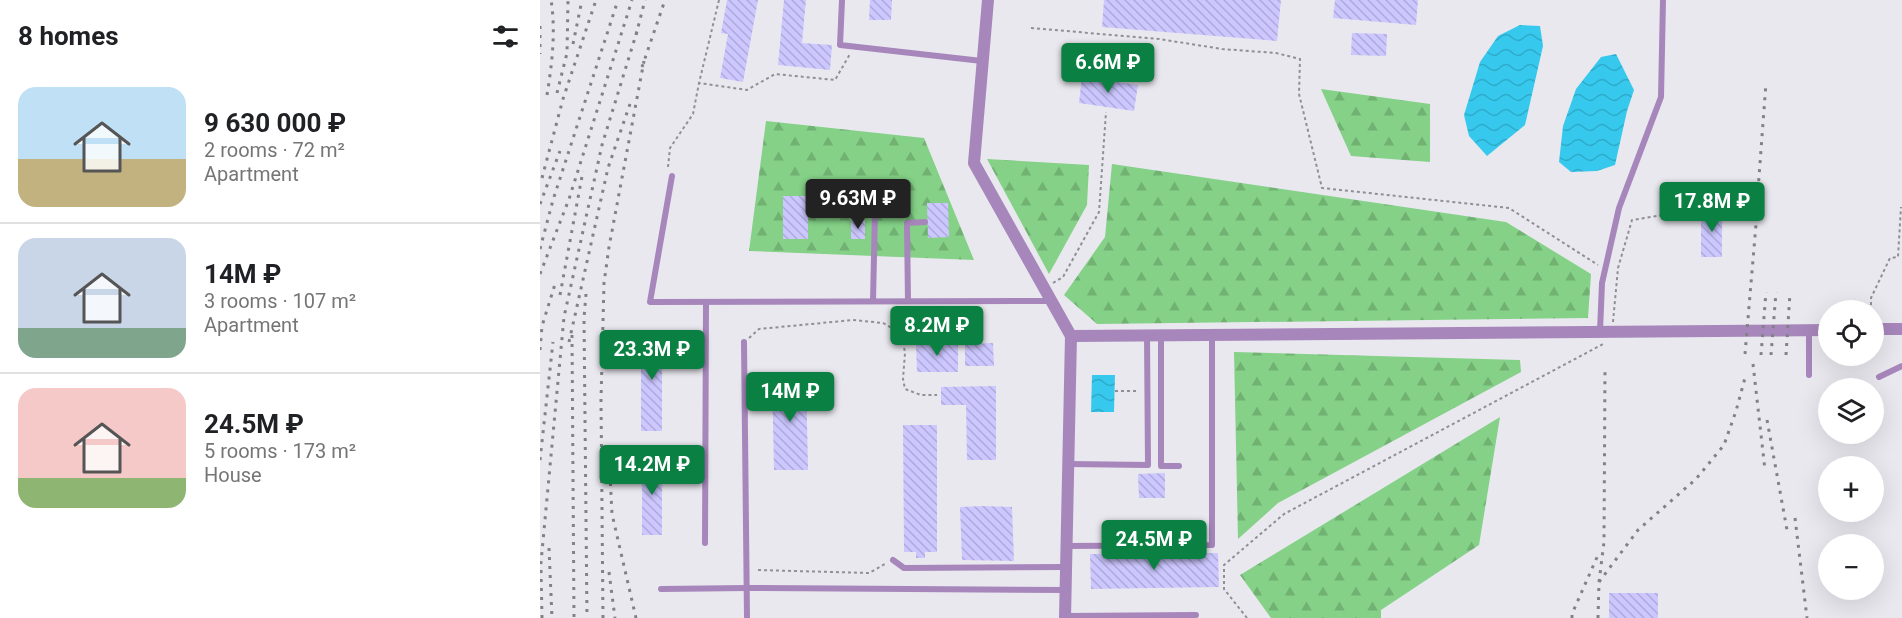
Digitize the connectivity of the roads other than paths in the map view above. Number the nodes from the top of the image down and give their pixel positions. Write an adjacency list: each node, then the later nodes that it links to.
1 (842, 0): 4 (lane)
2 (988, 0): 4 (street)
3 (1663, 0): 20 (lane)
4 (983, 61): 10 (street)
5 (672, 176): 11 (lane)
6 (852, 211): 8 (lane)
7 (925, 222): 9 (lane)
8 (873, 301): 9 (lane); 11 (lane)
9 (908, 301): 10 (lane)
10 (1052, 301): 19 (street)
11 (706, 302): 27 (lane)
12 (1902, 329): 15 (street)
13 (1809, 330): 14 (street); 20 (street); 23 (lane)
14 (1818, 330)
15 (1884, 330)
16 (1212, 334): 18 (street); 20 (street); 28 (lane)
17 (1147, 335): 18 (street); 19 (street); 25 (lane)
18 (1161, 335): 26 (lane)
19 (1071, 336): 25 (street)
20 (1603, 337)
21 (744, 342): 31 (lane)
22 (1902, 366): 24 (lane)
23 (1809, 375)
24 (1879, 377)
25 (1069, 464): 28 (street)
26 (1179, 466)
27 (705, 543)
28 (1067, 546): 30 (street)
29 (893, 560): 30 (lane)
30 (1066, 567): 33 (street)
31 (747, 588): 32 (lane); 33 (lane); 36 (lane)
32 (661, 589)
33 (1066, 590): 35 (street)
34 (1196, 615): 35 (lane)
35 (1065, 617)
36 (747, 618)

